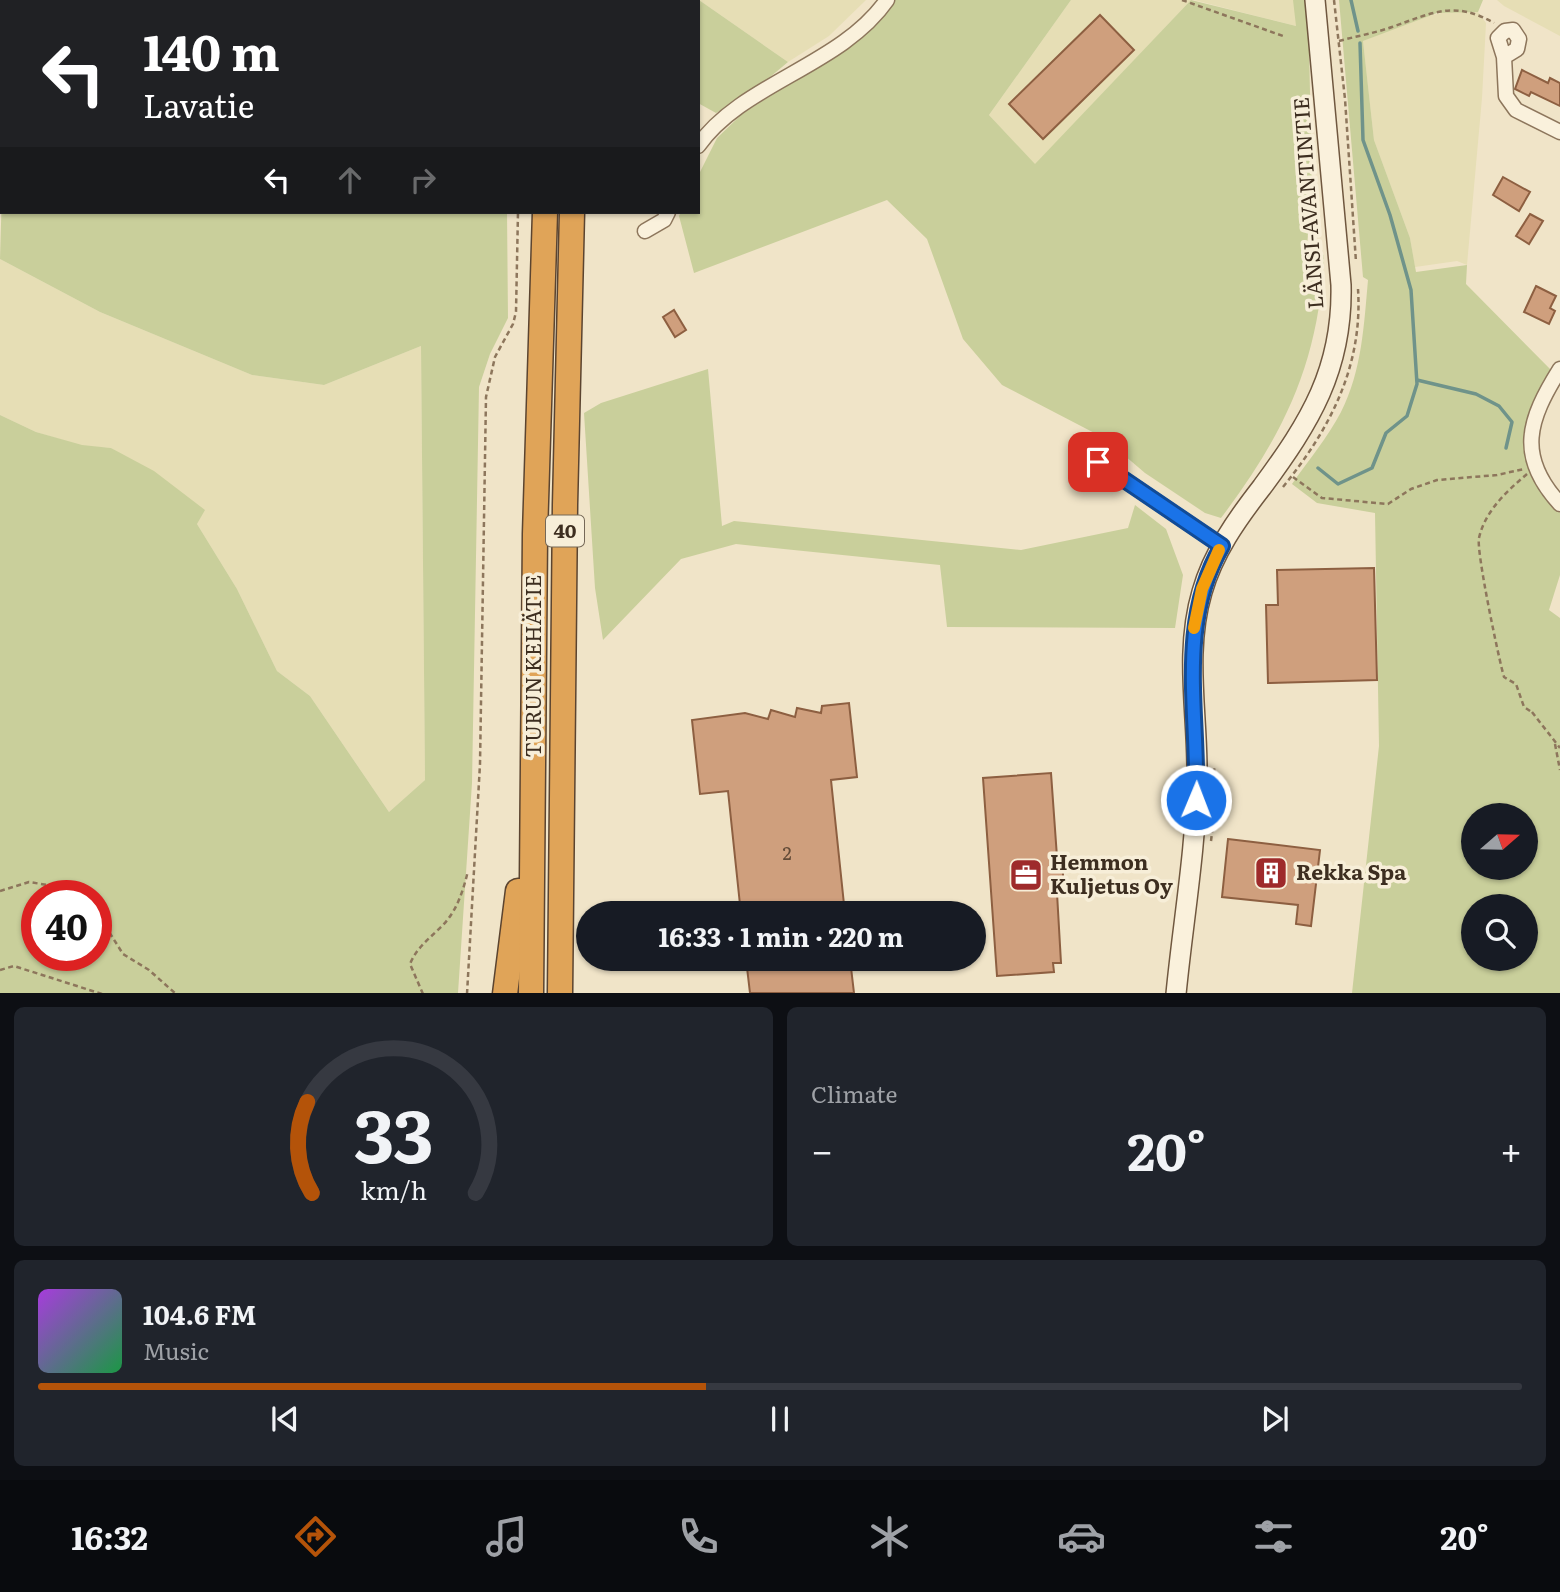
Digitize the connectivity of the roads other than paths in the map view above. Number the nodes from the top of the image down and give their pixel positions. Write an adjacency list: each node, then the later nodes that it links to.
1 (887, 0): 5 (street)
2 (1315, 0): 13 (street, LÄNSI-AVANTINTIE)
3 (1505, 31): 4 (street)
4 (1560, 132)
5 (700, 144)
6 (545, 214): 14 (highway, TURUN KEHÄTIE / 40)
7 (572, 214): 15 (highway, TURUN KEHÄTIE / 40)
8 (667, 214): 9 (street)
9 (645, 231)
10 (1560, 369): 12 (street)
11 (1098, 462): 13 (street)
12 (1560, 504)
13 (1222, 546): 20 (street, LÄNSI-AVANTINTIE)
14 (534, 716): 16 (highway); 17 (highway, TURUN KEHÄTIE / 40)
15 (562, 851): 18 (highway, TURUN KEHÄTIE / 40); 19 (highway)
16 (505, 993)
17 (531, 993)
18 (560, 993)
19 (576, 993)
20 (1176, 993)

